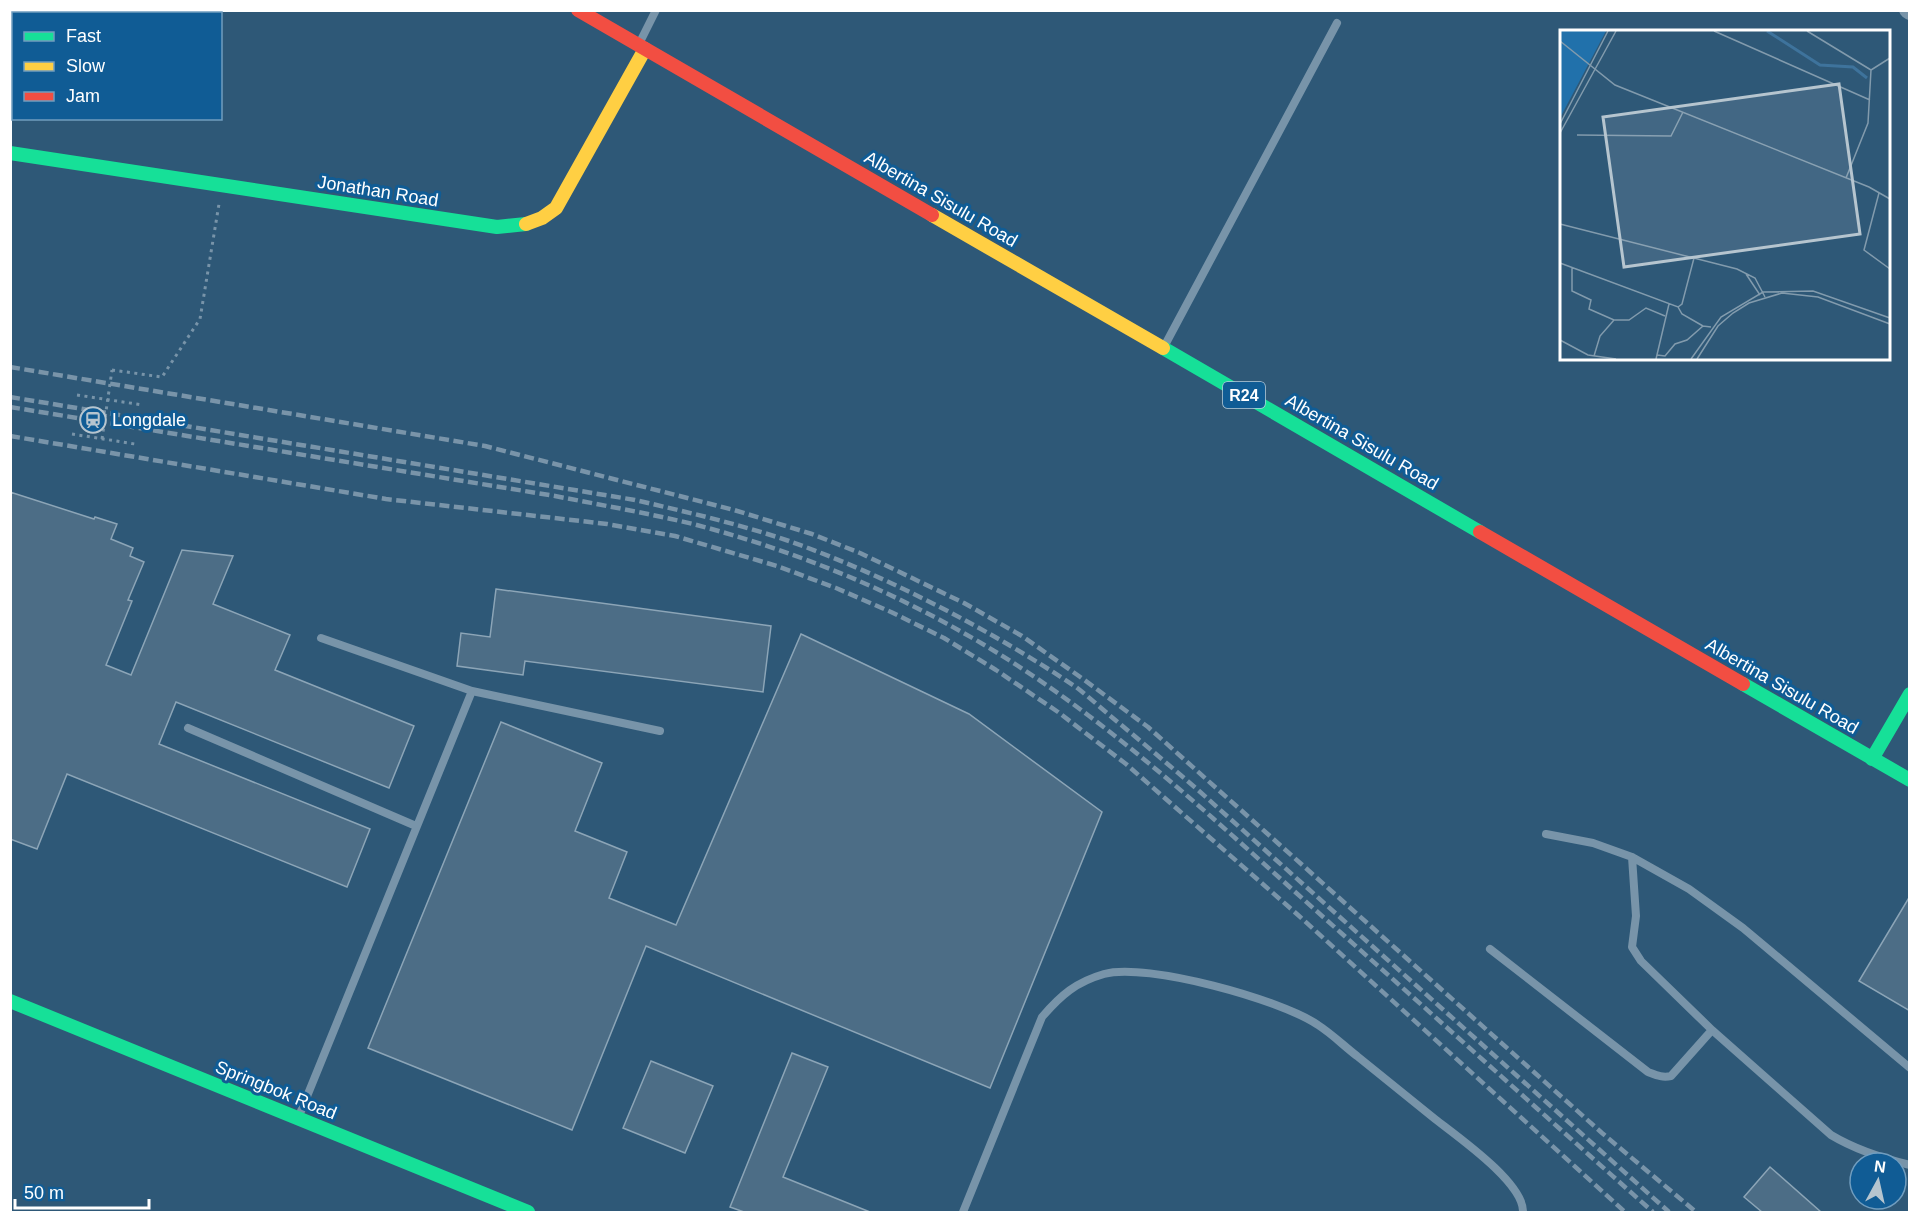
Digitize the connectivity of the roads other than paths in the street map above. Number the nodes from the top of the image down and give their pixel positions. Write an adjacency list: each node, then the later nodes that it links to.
1 (578, 10): 4 (main road, Albertina Sisulu Road / R24)
2 (656, 10): 4 (lane)
3 (1337, 23): 6 (lane)
4 (642, 47): 5 (main road, Jonathan Road); 6 (main road, Albertina Sisulu Road / R24)
5 (10, 153)
6 (1163, 348): 12 (main road, Albertina Sisulu Road / R24)
7 (321, 638): 8 (lane)
8 (472, 692): 11 (lane); 14 (lane)
9 (1910, 694): 12 (main road)
10 (188, 728): 14 (lane)
11 (660, 731)
12 (1872, 759): 13 (main road, Albertina Sisulu Road / R24)
13 (1910, 780)
14 (416, 826): 21 (lane)
15 (1546, 834): 16 (lane)
16 (1632, 856): 19 (lane); 20 (lane)
17 (1490, 949): 19 (lane)
18 (10, 1001): 21 (main road, Springbok Road)
19 (1712, 1030): 22 (lane)
20 (1910, 1068)
21 (298, 1118): 23 (main road, Springbok Road)
22 (1910, 1166)
23 (528, 1212)
24 (963, 1212): 25 (lane)
25 (1523, 1212)

